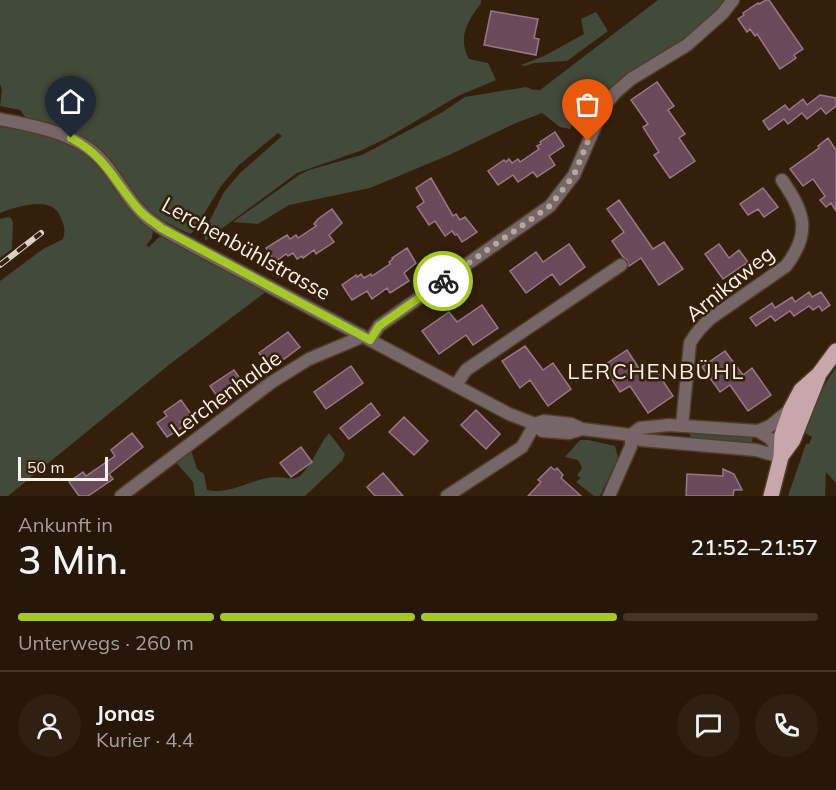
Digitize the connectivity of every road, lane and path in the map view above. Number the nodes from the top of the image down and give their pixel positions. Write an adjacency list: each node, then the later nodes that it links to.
1 (733, 0): 5 (street)
2 (0, 119): 5 (street, Lerchenbühlstrasse)
3 (782, 180): 11 (street, Arnikaweg)
4 (621, 265): 8 (street)
5 (366, 338): 8 (street, Lerchenbühlstrasse); 15 (street, Lerchenhalde)
6 (836, 351): 7 (main road)
7 (819, 374): 9 (main road); 14 (main road)
8 (456, 385): 10 (street, Lerchenbühlstrasse)
9 (791, 409): 12 (street); 14 (main road)
10 (536, 424): 13 (street, Lerchenbühlstrasse); 16 (street)
11 (682, 426): 12 (street, Lerchenbühlstrasse); 13 (street, Lerchenbühlstrasse)
12 (758, 431): 14 (street)
13 (631, 435): 14 (street, Lerchenbühlstrasse); 17 (street)
14 (781, 457): 18 (main road)
15 (121, 496)
16 (447, 496)
17 (609, 496)
18 (771, 496)

